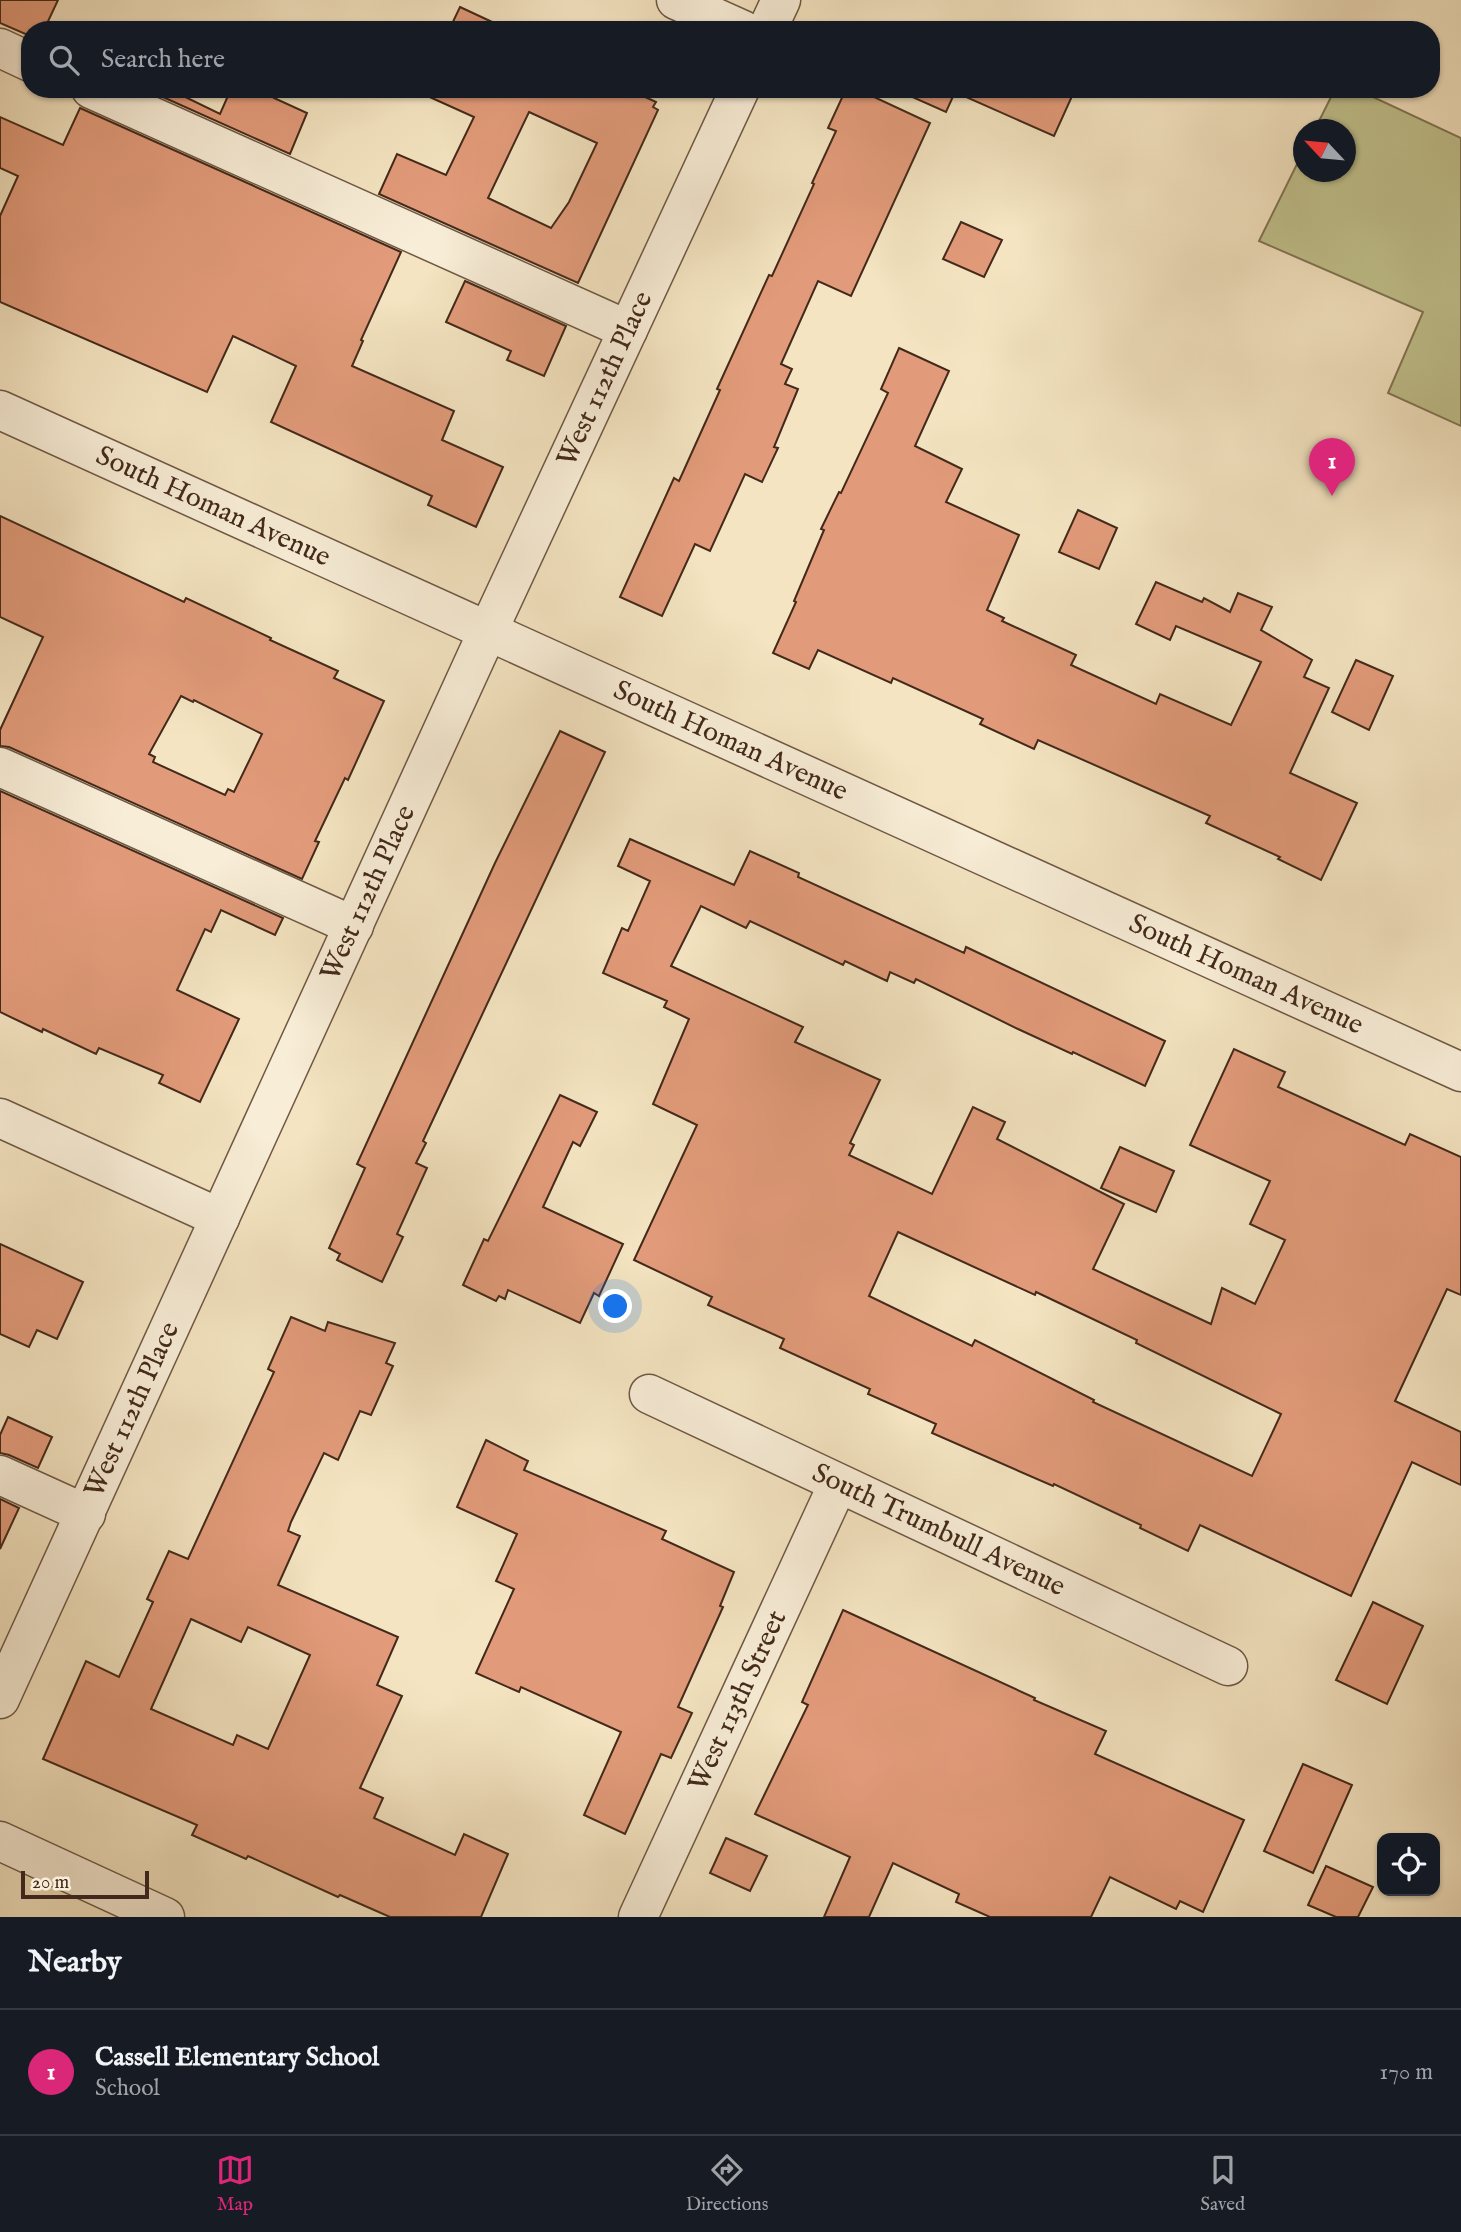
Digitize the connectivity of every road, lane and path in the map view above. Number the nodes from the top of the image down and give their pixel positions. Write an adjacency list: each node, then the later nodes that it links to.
1 (677, 0): 3 (street)
2 (781, 0): 4 (street)
3 (723, 21)
4 (771, 21)
5 (0, 48): 6 (street)
6 (21, 58)
7 (111, 98): 9 (street)
8 (736, 98): 9 (street, West 112th Place)
9 (628, 330): 11 (street, West 112th Place)
10 (0, 410): 11 (street, South Homan Avenue)
11 (487, 633): 13 (street, West 112th Place); 14 (street, South Homan Avenue)
12 (0, 767): 13 (street)
13 (354, 926): 16 (street, West 112th Place)
14 (1461, 1072)
15 (0, 1118): 16 (street)
16 (220, 1217): 20 (street, West 112th Place)
17 (649, 1394): 19 (street, South Trumbull Avenue)
18 (0, 1475): 20 (street)
19 (838, 1484): 21 (street, South Trumbull Avenue); 25 (street, West 113th Street)
20 (86, 1514): 22 (street, West 112th Place)
21 (1228, 1666)
22 (0, 1699)
23 (0, 1841): 24 (street)
24 (165, 1917)
25 (639, 1917)

